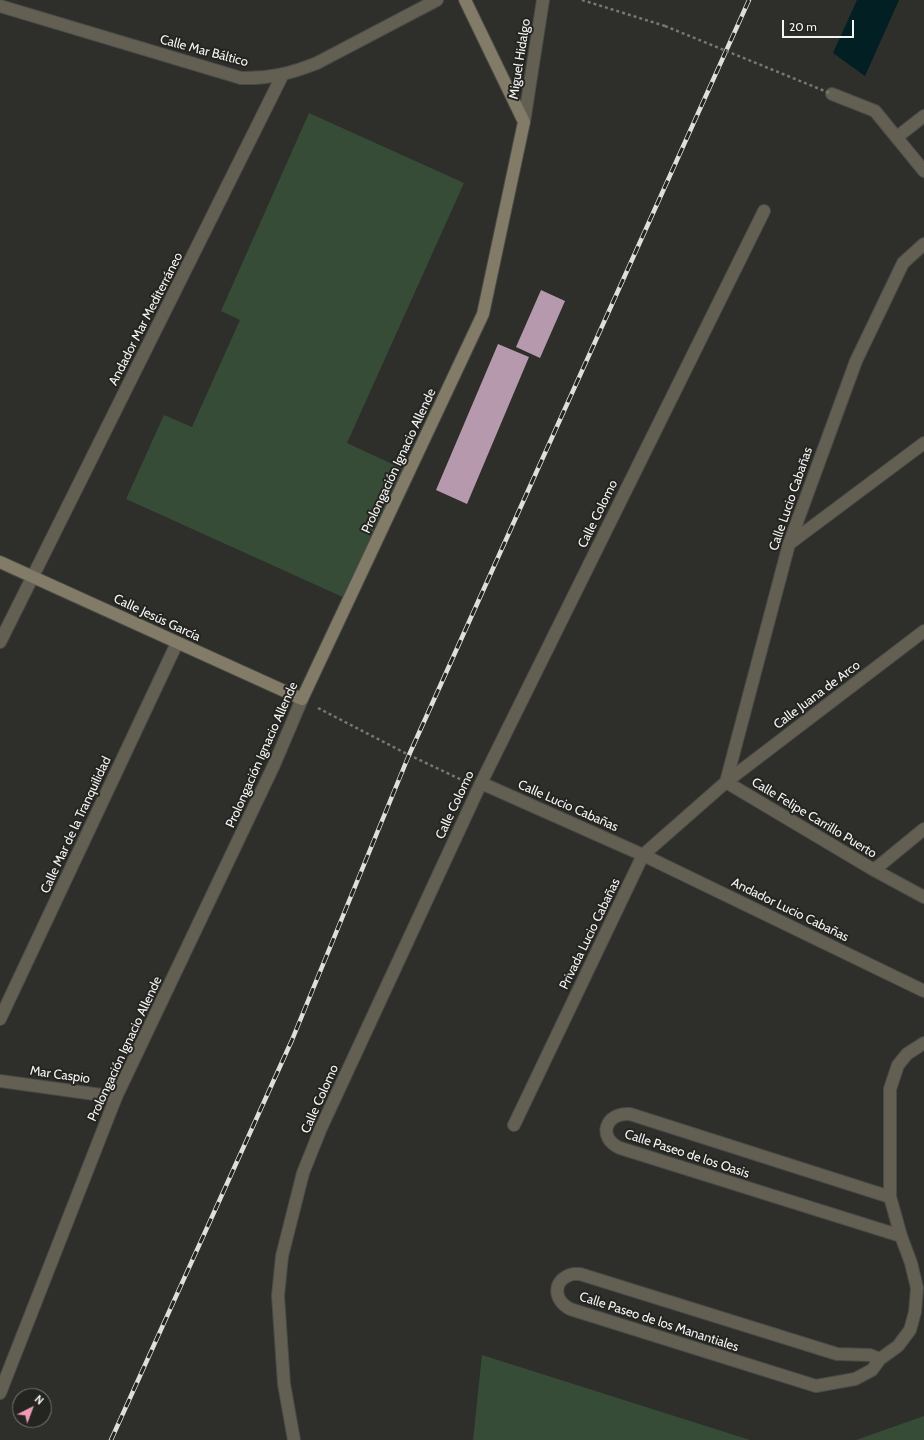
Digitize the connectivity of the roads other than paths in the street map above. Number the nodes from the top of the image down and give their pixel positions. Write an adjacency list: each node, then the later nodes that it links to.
1 (437, 0): 5 (street, Calle Mar Báltico)
2 (465, 0): 8 (main road)
3 (543, 0): 8 (street, Miguel Hidalgo)
4 (0, 6): 5 (street, Calle Mar Báltico)
5 (283, 74): 16 (street, Andador Mar Mediterráneo)
6 (832, 94): 9 (street)
7 (924, 116): 9 (street)
8 (524, 122): 20 (main road, Prolongación Ignacio Allende)
9 (897, 138): 10 (street)
10 (924, 171)
11 (764, 210): 22 (street, Calle Colomo)
12 (924, 244): 14 (street, Calle Lucio Cabañas)
13 (924, 442): 14 (street)
14 (789, 544): 21 (street, Calle Lucio Cabañas)
15 (0, 562): 16 (main road, Calle Jesús García)
16 (33, 576): 18 (street, Andador Mar Mediterráneo); 19 (main road, Calle Jesús García)
17 (924, 631): 21 (street, Calle Juana de Arco)
18 (0, 642)
19 (177, 643): 20 (main road, Calle Jesús García); 28 (street, Calle Mar de la Tranquilidad)
20 (302, 699): 31 (street, Prolongación Ignacio Allende)
21 (726, 782): 24 (street, Privada Lucio Cabañas); 25 (street, Calle Felipe Carrillo Puerto)
22 (481, 783): 24 (street, Calle Lucio Cabañas); 37 (street, Calle Colomo)
23 (924, 829): 25 (street, Calle Felipe Carrillo Puerto)
24 (643, 855): 27 (street, Andador Lucio Cabañas); 32 (street, Privada Lucio Cabañas)
25 (874, 870): 26 (street)
26 (924, 897)
27 (924, 991)
28 (0, 1018)
29 (924, 1043): 33 (street, Calle Paseo de los Manantiales)
30 (0, 1081): 31 (street, Mar Caspio)
31 (116, 1097): 36 (street, Prolongación Ignacio Allende)
32 (514, 1125)
33 (890, 1197): 34 (street, Calle Paseo de los Manantiales); 34 (street, Calle Paseo de los Oasis)
34 (901, 1236): 35 (street, Calle Paseo de los Manantiales)
35 (880, 1359): 35 (street, Calle Paseo de los Manantiales)
36 (0, 1393)
37 (294, 1440)

